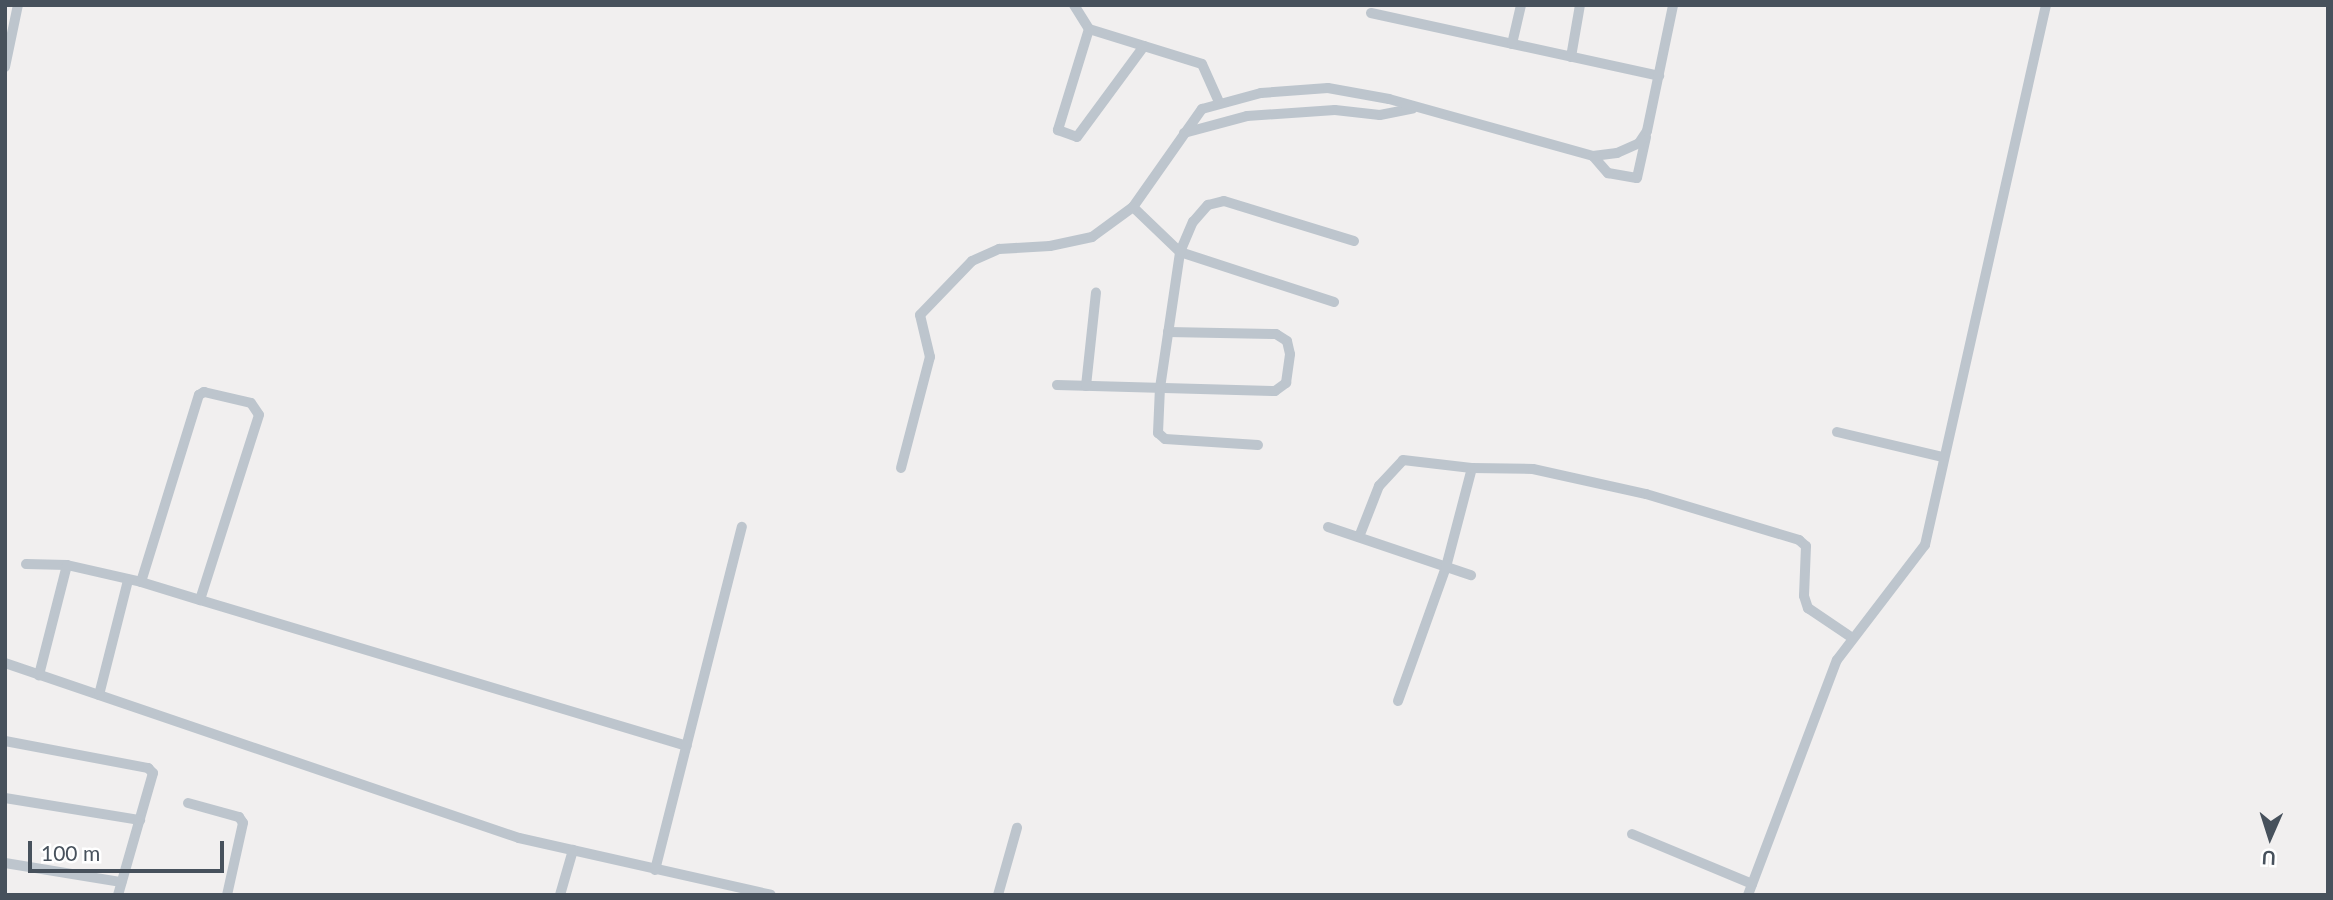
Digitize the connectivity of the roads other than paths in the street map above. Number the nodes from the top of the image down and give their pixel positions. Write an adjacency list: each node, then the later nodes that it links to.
1 (18, 5): 12 (street)
2 (1074, 5): 8 (street)
3 (1580, 5): 11 (street)
4 (1673, 5): 13 (street)
5 (2046, 5): 32 (street)
6 (1517, 6): 9 (street)
7 (1371, 13): 9 (street)
8 (1089, 29): 10 (street); 10 (street)
9 (1512, 44): 11 (street)
10 (1144, 46): 15 (street)
11 (1571, 57): 13 (street)
12 (5, 67)
13 (1659, 76): 18 (street)
14 (1283, 94): 15 (street); 16 (street); 17 (street)
15 (1219, 102): 19 (street)
16 (1412, 109): 17 (street); 20 (street)
17 (1289, 116): 19 (street)
18 (1647, 131): 20 (street); 20 (street)
19 (1184, 133): 21 (street)
20 (1593, 156)
21 (1133, 206): 23 (street); 33 (street)
22 (1354, 241): 23 (street)
23 (1180, 252): 25 (street); 26 (street)
24 (1096, 293): 28 (street)
25 (1334, 302)
26 (1168, 331): 29 (street); 29 (street)
27 (1056, 385): 28 (street)
28 (1086, 386): 29 (street)
29 (1160, 388): 31 (street)
30 (1837, 432): 32 (street)
31 (1258, 445)
32 (1943, 457): 45 (street)
33 (901, 468)
34 (1472, 468): 37 (street); 40 (street); 45 (street)
35 (742, 527): 51 (street)
36 (1328, 527): 37 (street)
37 (1359, 537): 40 (street)
38 (26, 564): 39 (street)
39 (67, 565): 42 (street); 47 (street)
40 (1446, 567): 41 (street); 49 (street)
41 (1471, 575)
42 (128, 580): 43 (street); 48 (street)
43 (141, 582): 44 (street); 44 (street)
44 (200, 600): 51 (street)
45 (1851, 637): 61 (street)
46 (5, 663): 47 (street)
47 (39, 675): 48 (street)
48 (99, 695): 57 (street)
49 (1398, 701)
50 (5, 741): 54 (street)
51 (687, 746): 59 (street)
52 (5, 798): 54 (street)
53 (188, 803): 63 (street)
54 (140, 820): 60 (street)
55 (1017, 828): 66 (street)
56 (1632, 834): 61 (street)
57 (573, 850): 59 (street); 64 (street)
58 (5, 863): 60 (street)
59 (655, 870): 65 (street)
60 (121, 882): 62 (street)
61 (1750, 889)
62 (118, 895)
63 (227, 895)
64 (559, 895)
65 (771, 895)
66 (998, 895)

